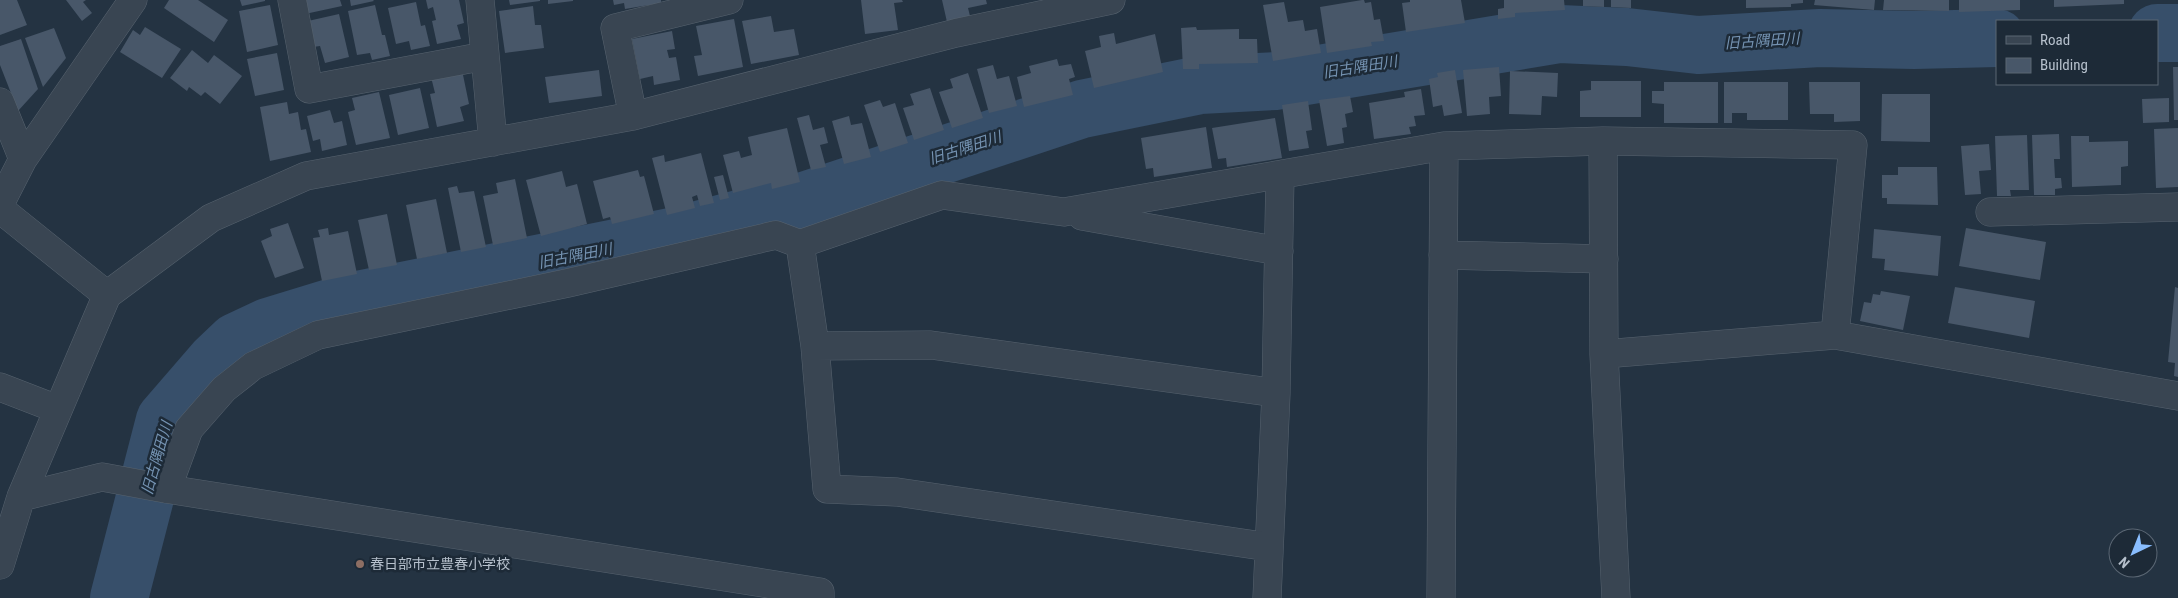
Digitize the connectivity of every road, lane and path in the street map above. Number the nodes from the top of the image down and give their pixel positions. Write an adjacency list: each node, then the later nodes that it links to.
1 (133, 0): 12 (street)
2 (292, 0): 6 (street)
3 (480, 0): 6 (street)
4 (729, 0): 8 (street)
5 (1111, 0): 8 (street)
6 (485, 56): 10 (street)
7 (0, 102): 12 (street)
8 (633, 116): 10 (street)
9 (1603, 141): 11 (street); 22 (street); 24 (street)
10 (493, 142): 23 (street)
11 (1444, 146): 13 (street); 21 (street)
12 (23, 159): 14 (street)
13 (1280, 175): 17 (street); 20 (street)
14 (0, 204)
15 (2178, 207): 18 (street)
16 (0, 209): 23 (street)
17 (1064, 212): 19 (street); 20 (street)
18 (1990, 212)
19 (800, 244): 25 (street); 31 (street)
20 (1279, 251): 28 (street)
21 (1444, 255): 22 (street); 38 (street)
22 (1604, 259): 26 (street)
23 (107, 296): 30 (street)
24 (1835, 335): 26 (street); 29 (street)
25 (815, 346): 28 (street); 34 (street)
26 (1604, 354): 39 (street)
27 (0, 387): 30 (street)
28 (1276, 394): 34 (street)
29 (2178, 396)
30 (57, 409): 32 (street)
31 (167, 489): 32 (street); 36 (street)
32 (21, 497): 33 (street)
33 (6, 524): 35 (street)
34 (1268, 547): 37 (street)
35 (0, 565)
36 (820, 598)
37 (1266, 598)
38 (1441, 598)
39 (1616, 598)

